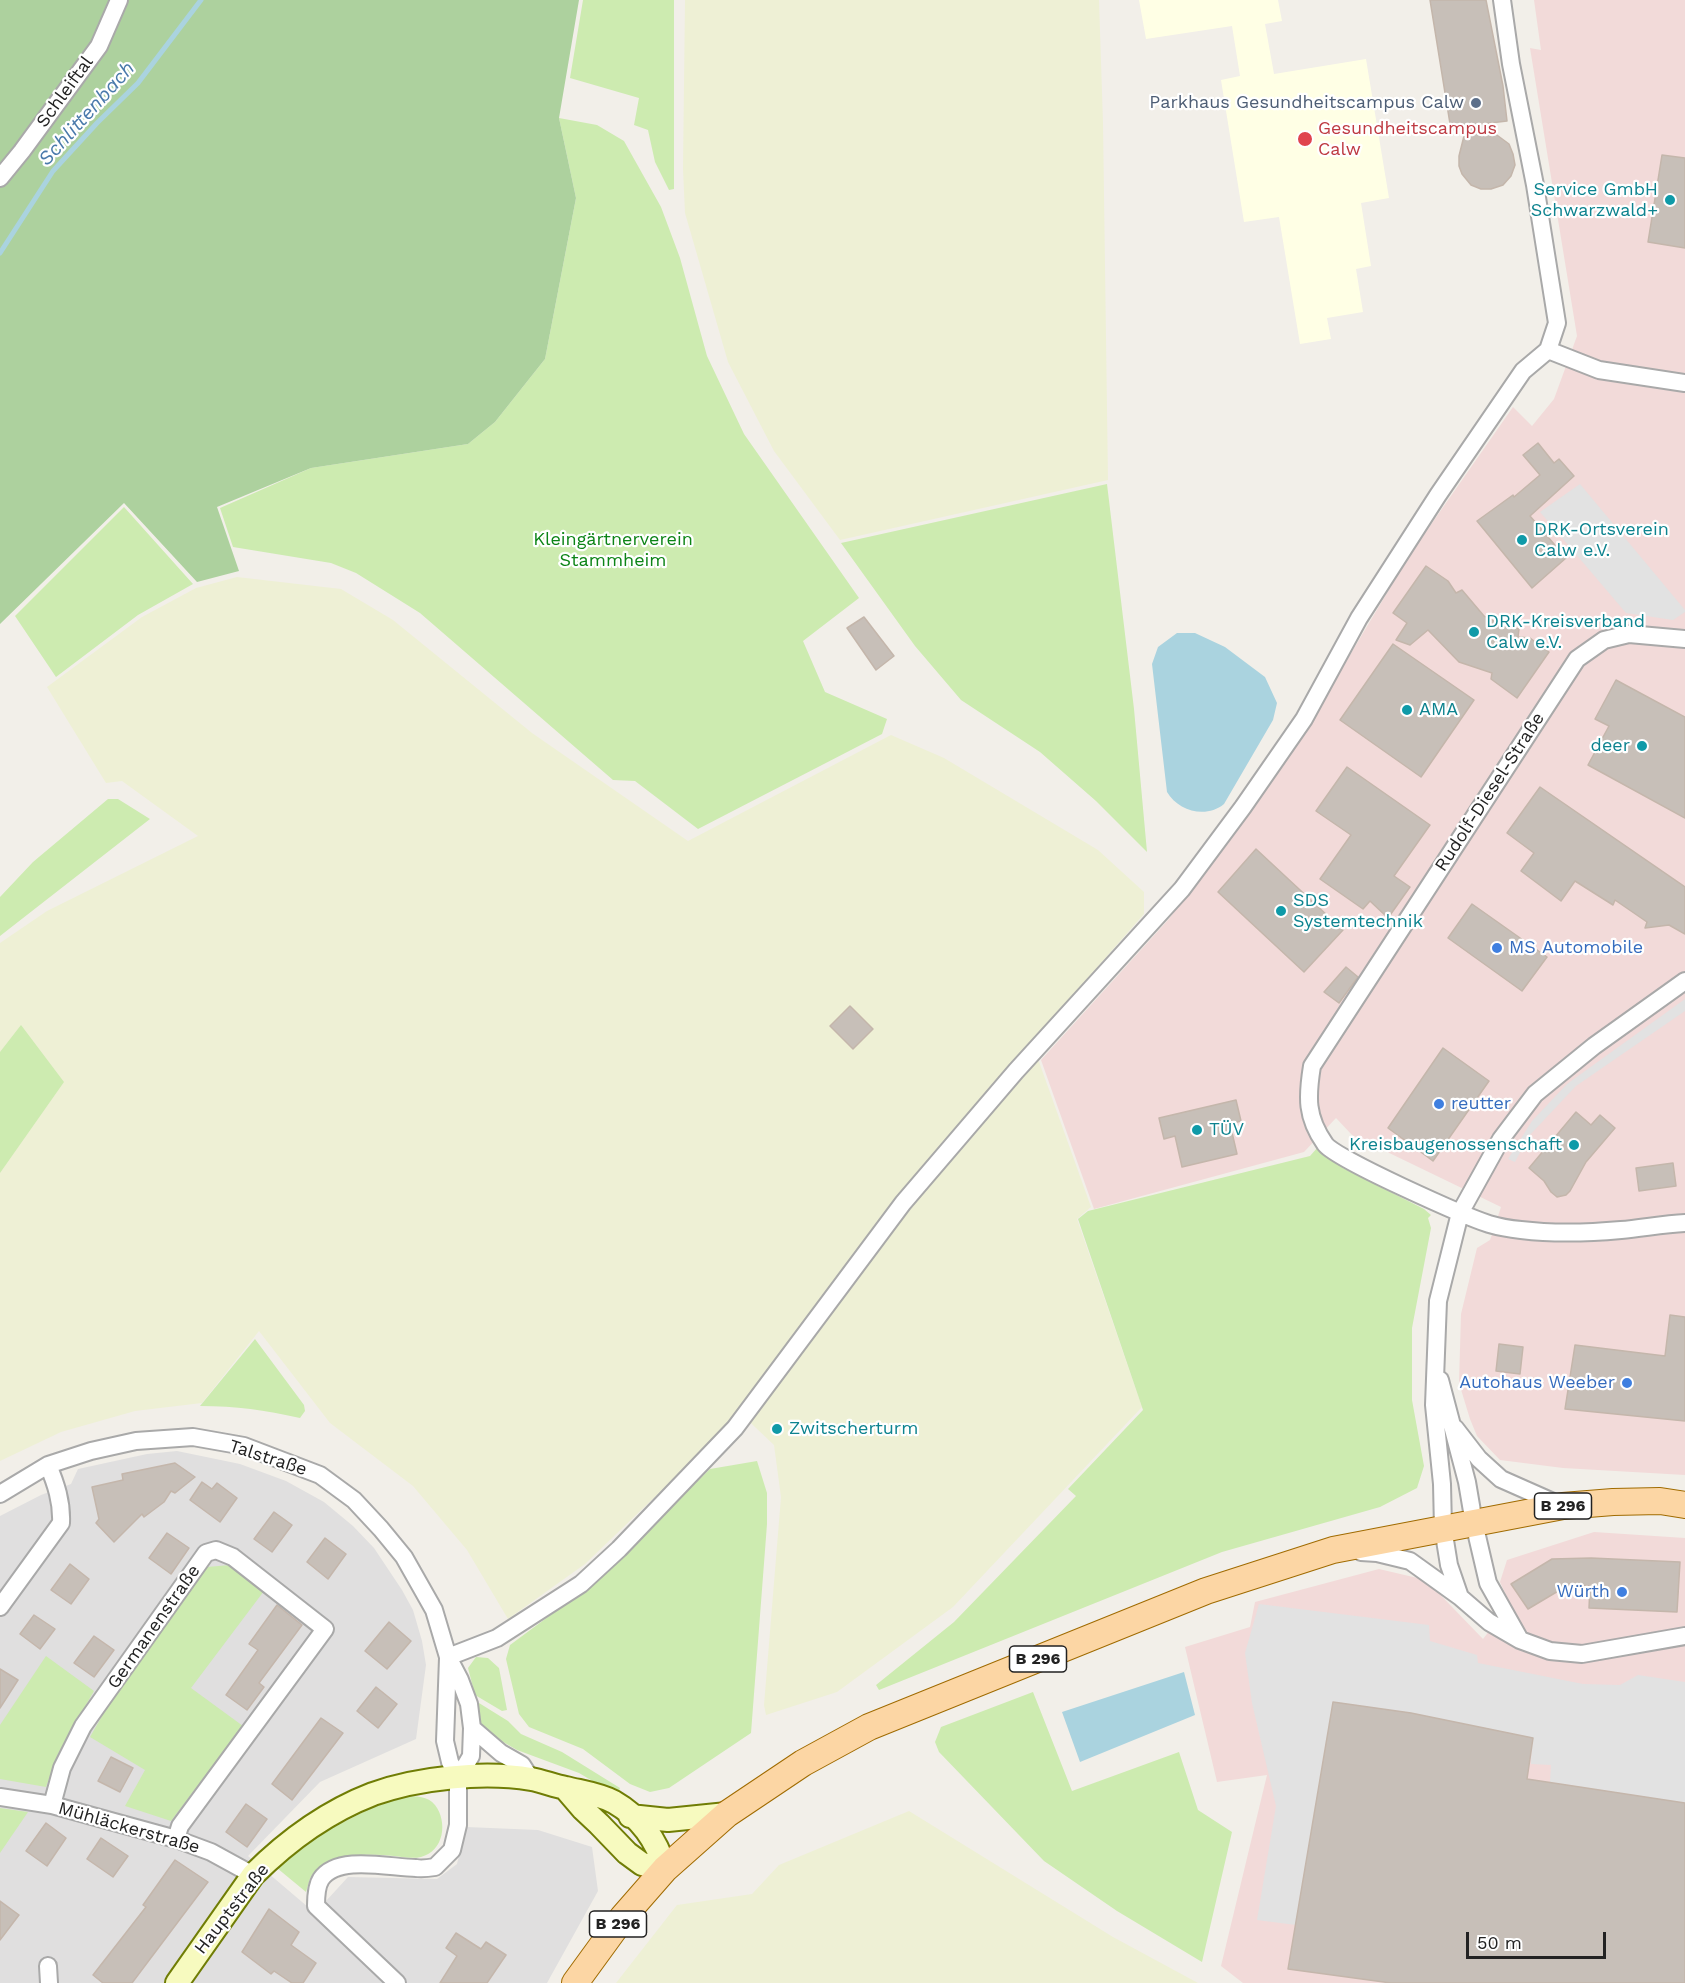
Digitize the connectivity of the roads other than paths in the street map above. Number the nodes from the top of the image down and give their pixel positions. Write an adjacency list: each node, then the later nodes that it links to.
1 (119, 0): 3 (street, Schleiftal)
2 (1502, 0): 4 (street)
3 (0, 178)
4 (1548, 350): 5 (street); 23 (street)
5 (1685, 383)
6 (1685, 639): 8 (street, Rudolf-Diesel-Straße)
7 (1685, 981): 8 (street)
8 (1460, 1213): 9 (street, Rudolf-Diesel-Straße); 10 (street)
9 (1685, 1223)
10 (1437, 1368): 11 (street); 17 (street)
11 (1450, 1421): 15 (street); 16 (street)
12 (48, 1466): 13 (street, Talstraße); 20 (street); 23 (street, Talstraße)
13 (0, 1494)
14 (1685, 1505): 15 (main road, B 296)
15 (1563, 1506): 16 (main road, B 296)
16 (1474, 1523): 17 (main road, B 296); 22 (street)
17 (1443, 1528): 18 (main road, B 296); 19 (street)
18 (1333, 1550): 19 (street); 30 (main road, B 296)
19 (1460, 1597): 22 (street)
20 (0, 1607)
21 (1685, 1636): 22 (street)
22 (1521, 1640)
23 (448, 1657): 24 (street, Talstraße); 25 (street, Talstraße)
24 (472, 1728): 25 (street, Talstraße); 26 (street)
25 (458, 1778): 26 (street, Hauptstraße); 34 (street, Hauptstraße); 36 (street)
26 (531, 1779): 27 (street, Hauptstraße)
27 (565, 1788): 31 (street, Hauptstraße); 33 (street)
28 (0, 1797): 29 (street, Mühläckerstraße)
29 (52, 1805): 32 (street, Mühläckerstraße); 32 (street, Germanenstraße)
30 (727, 1814): 31 (street); 33 (main road, B 296)
31 (630, 1816): 33 (street, Hauptstraße)
32 (176, 1839): 34 (street, Mühläckerstraße)
33 (665, 1869): 37 (main road, B 296)
34 (253, 1875): 35 (street, Hauptstraße)
35 (177, 1983)
36 (397, 1983)
37 (575, 1983)

